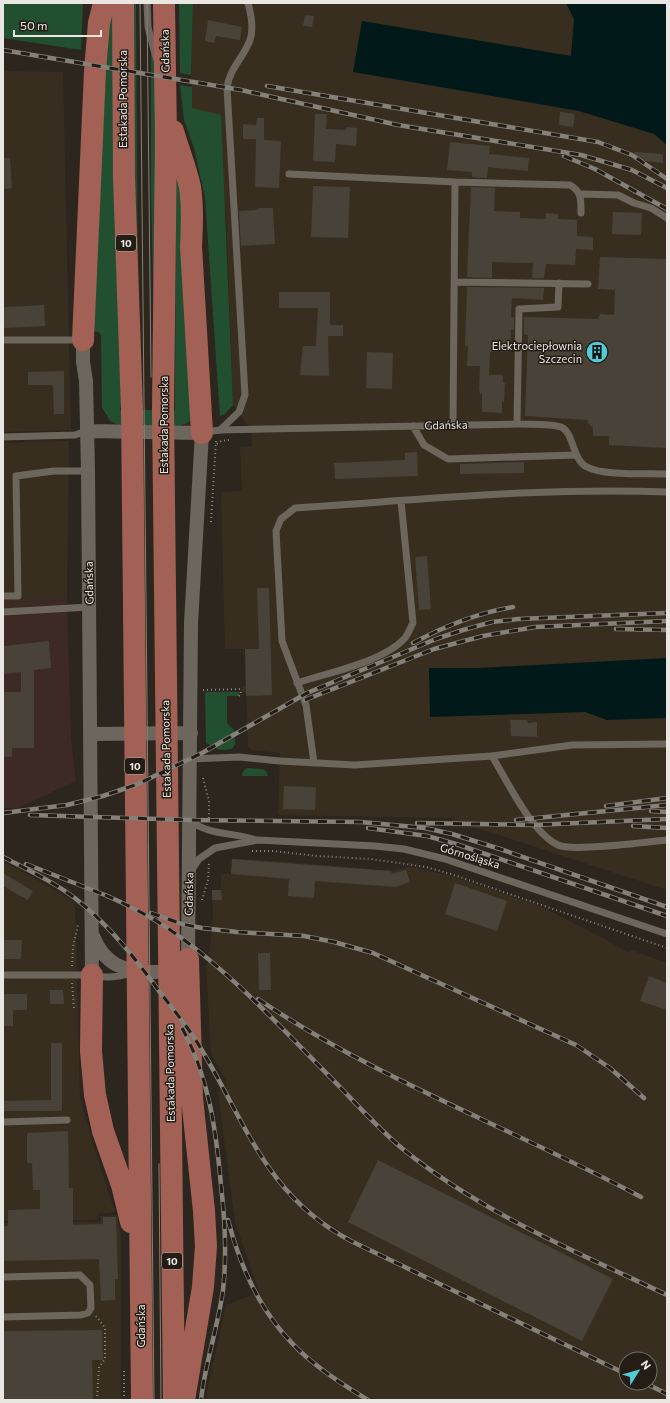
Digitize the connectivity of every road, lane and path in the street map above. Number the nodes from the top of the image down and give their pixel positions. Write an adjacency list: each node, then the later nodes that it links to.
1 (104, 3): 16 (main road)
2 (124, 3): 58 (main road, Estakada Pomorska / 10)
3 (147, 3): 6 (lane)
4 (164, 3): 6 (main road, Gdańska / 10)
5 (248, 3): 21 (lane)
6 (163, 81): 21 (main road); 64 (main road, Estakada Pomorska / 10)
7 (289, 174): 8 (lane)
8 (456, 182): 9 (lane); 12 (lane)
9 (581, 194): 10 (lane); 11 (lane)
10 (581, 213)
11 (667, 218)
12 (455, 282): 13 (lane); 18 (lane)
13 (559, 284): 14 (lane); 17 (lane)
14 (588, 284)
15 (3, 340): 16 (lane)
16 (84, 340): 20 (street, Gdańska)
17 (517, 424): 18 (lane, Gdańska); 24 (lane, Gdańska)
18 (453, 425): 19 (lane, Gdańska)
19 (413, 426): 21 (lane, Gdańska); 24 (lane)
20 (87, 432): 21 (street, Gdańska); 22 (lane); 25 (street, Gdańska)
21 (213, 436): 23 (path); 35 (street, Gdańska)
22 (3, 437)
23 (236, 440)
24 (576, 455): 26 (lane, Gdańska)
25 (88, 471): 29 (lane); 30 (street, Gdańska)
26 (667, 474)
27 (667, 492): 28 (lane)
28 (401, 501): 33 (lane); 33 (lane)
29 (3, 596)
30 (89, 607): 31 (lane); 36 (street, Gdańska)
31 (3, 612)
32 (203, 682): 34 (path)
33 (297, 683): 40 (lane)
34 (239, 696)
35 (191, 733): 36 (street); 39 (street, Gdańska)
36 (91, 734): 49 (street, Gdańska)
37 (667, 744): 38 (lane)
38 (492, 756): 40 (lane); 44 (lane)
39 (197, 759): 40 (lane); 41 (street, Gdańska); 42 (path)
40 (314, 763)
41 (190, 820): 42 (lane, Górnośląska); 47 (street, Gdańska)
42 (209, 831): 43 (lane, Górnośląska)
43 (258, 840): 45 (lane, Górnośląska); 50 (lane, Górnośląska)
44 (667, 840)
45 (209, 852): 47 (lane, Górnośląska); 48 (path)
46 (250, 852): 51 (path)
47 (189, 874): 52 (street, Gdańska)
48 (200, 906)
49 (92, 934): 53 (street); 54 (street, Gdańska)
50 (667, 934)
51 (667, 948)
52 (188, 960): 53 (street); 65 (main road)
53 (135, 972): 54 (lane)
54 (92, 974): 55 (lane); 58 (main road)
55 (3, 975)
56 (67, 1120): 57 (lane)
57 (3, 1122)
58 (140, 1252): 63 (main road, Gdańska / 10)
59 (3, 1277): 60 (lane)
60 (91, 1308): 61 (lane); 62 (path)
61 (3, 1317)
62 (97, 1400)
63 (142, 1400)
64 (174, 1400)
65 (184, 1400)

